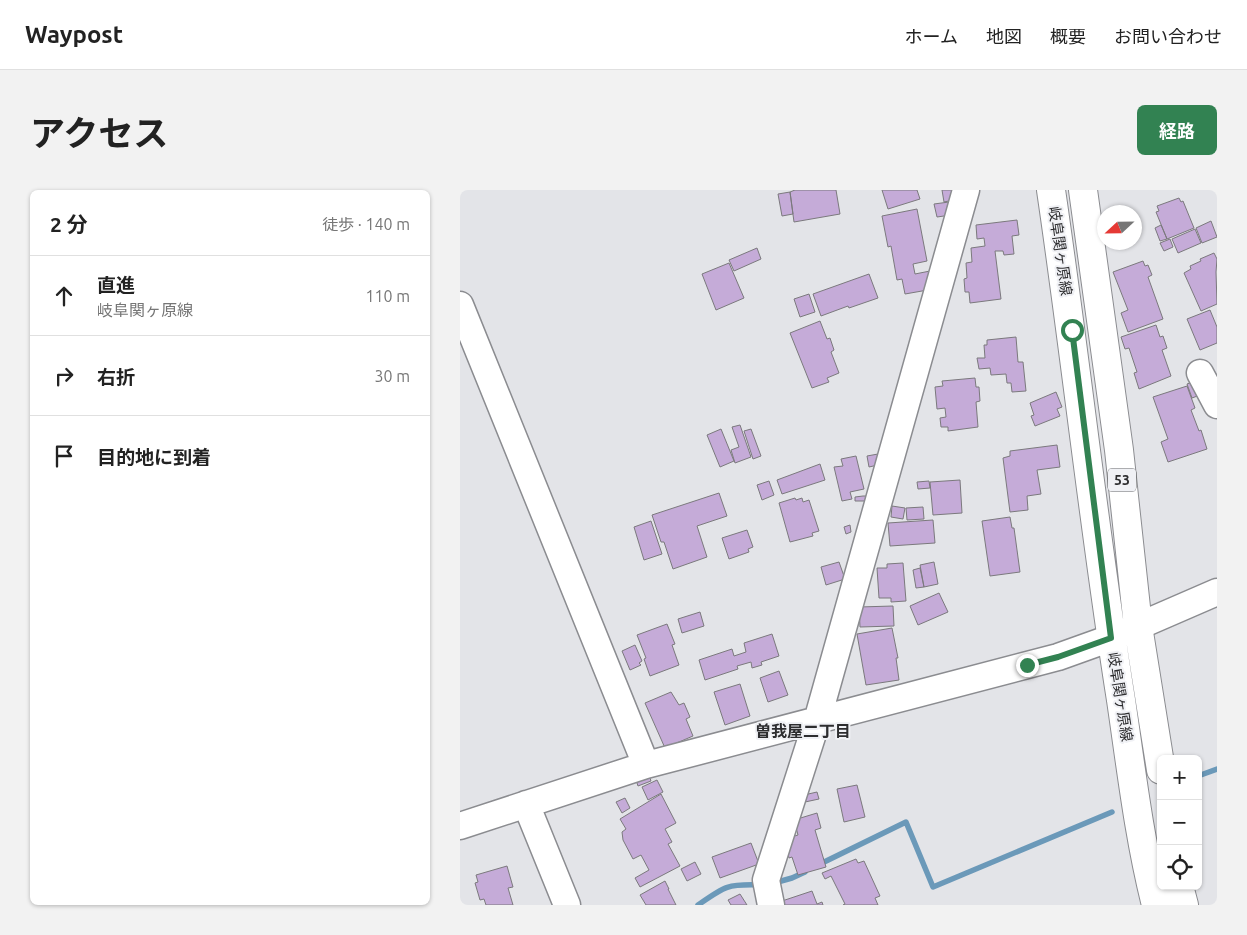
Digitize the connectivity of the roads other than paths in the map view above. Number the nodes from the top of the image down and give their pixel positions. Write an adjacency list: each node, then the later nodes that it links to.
1 (966, 190): 10 (street)
2 (1051, 190): 9 (main road, 岐阜関ヶ原線 / 53)
3 (1083, 190): 8 (main road, 岐阜関ヶ原線 / 53)
4 (460, 305): 12 (street)
5 (1200, 372): 6 (street)
6 (1217, 405)
7 (1217, 592): 8 (street)
8 (1138, 626): 9 (street); 11 (main road, 岐阜関ヶ原線 / 53)
9 (1111, 638): 10 (street); 18 (main road, 岐阜関ヶ原線 / 53)
10 (817, 721): 12 (street); 17 (street)
11 (1159, 755)
12 (646, 765): 13 (street)
13 (526, 804): 14 (street); 16 (street)
14 (460, 826)
15 (1180, 890): 19 (main road)
16 (567, 905)
17 (771, 905)
18 (1156, 905)
19 (1184, 905)

